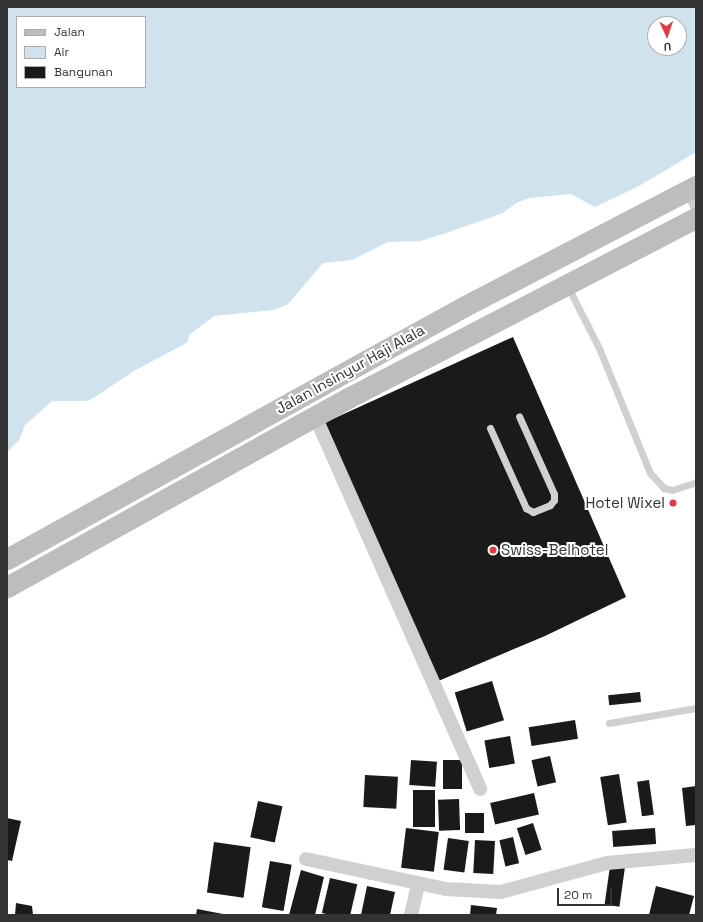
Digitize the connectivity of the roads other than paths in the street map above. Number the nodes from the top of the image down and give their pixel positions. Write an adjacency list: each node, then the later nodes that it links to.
1 (694, 193): 8 (main road, Jalan Insinyur Haji Alala)
2 (696, 218): 3 (main road, Jalan Insinyur Haji Alala)
3 (567, 284): 4 (main road, Jalan Insinyur Haji Alala); 7 (lane)
4 (315, 416): 9 (main road, Jalan Insinyur Haji Alala); 12 (street)
5 (519, 416): 6 (lane)
6 (490, 428)
7 (696, 482)
8 (7, 559)
9 (7, 587)
10 (696, 708): 11 (lane)
11 (609, 722)
12 (480, 789)
13 (696, 855): 15 (street)
14 (306, 860): 15 (street)
15 (418, 884): 16 (street)
16 (411, 915)

